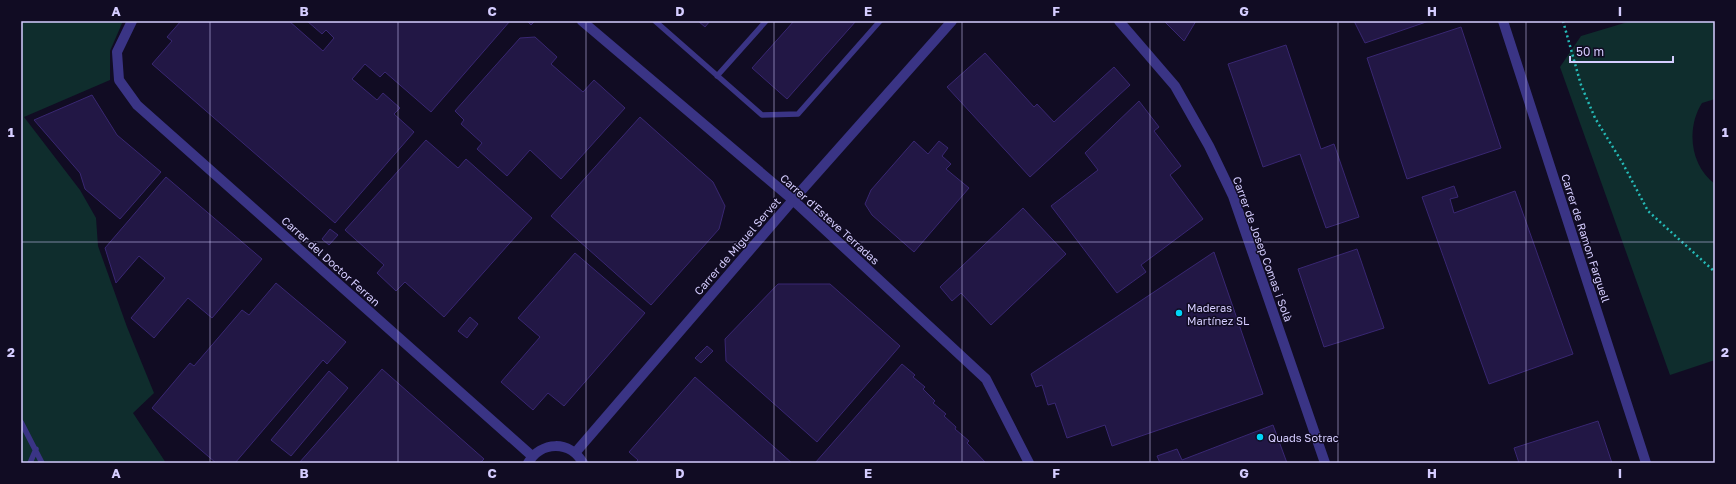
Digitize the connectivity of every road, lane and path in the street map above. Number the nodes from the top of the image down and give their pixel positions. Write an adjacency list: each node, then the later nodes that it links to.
1 (132, 21): 16 (street, Carrer del Doctor Ferran)
2 (582, 21): 11 (street, Carrer d'Esteve Terradas)
3 (655, 21): 10 (lane)
4 (766, 21): 10 (lane)
5 (880, 21): 10 (lane)
6 (952, 21): 11 (street, Carrer de Miguel Servet)
7 (1119, 21): 21 (street, Carrer de Josep Comas i Solà)
8 (1503, 21): 22 (street, Carrer de Ramon Farguell)
9 (1563, 21): 12 (path)
10 (717, 76)
11 (793, 200): 15 (street, Carrer de Miguel Servet); 20 (street, Carrer d'Esteve Terradas)
12 (1715, 272)
13 (21, 422): 14 (lane)
14 (36, 449): 17 (lane); 18 (lane)
15 (575, 453): 16 (street); 19 (street)
16 (530, 460)
17 (30, 463)
18 (42, 463)
19 (583, 463)
20 (1029, 463)
21 (1325, 463)
22 (1646, 463)

